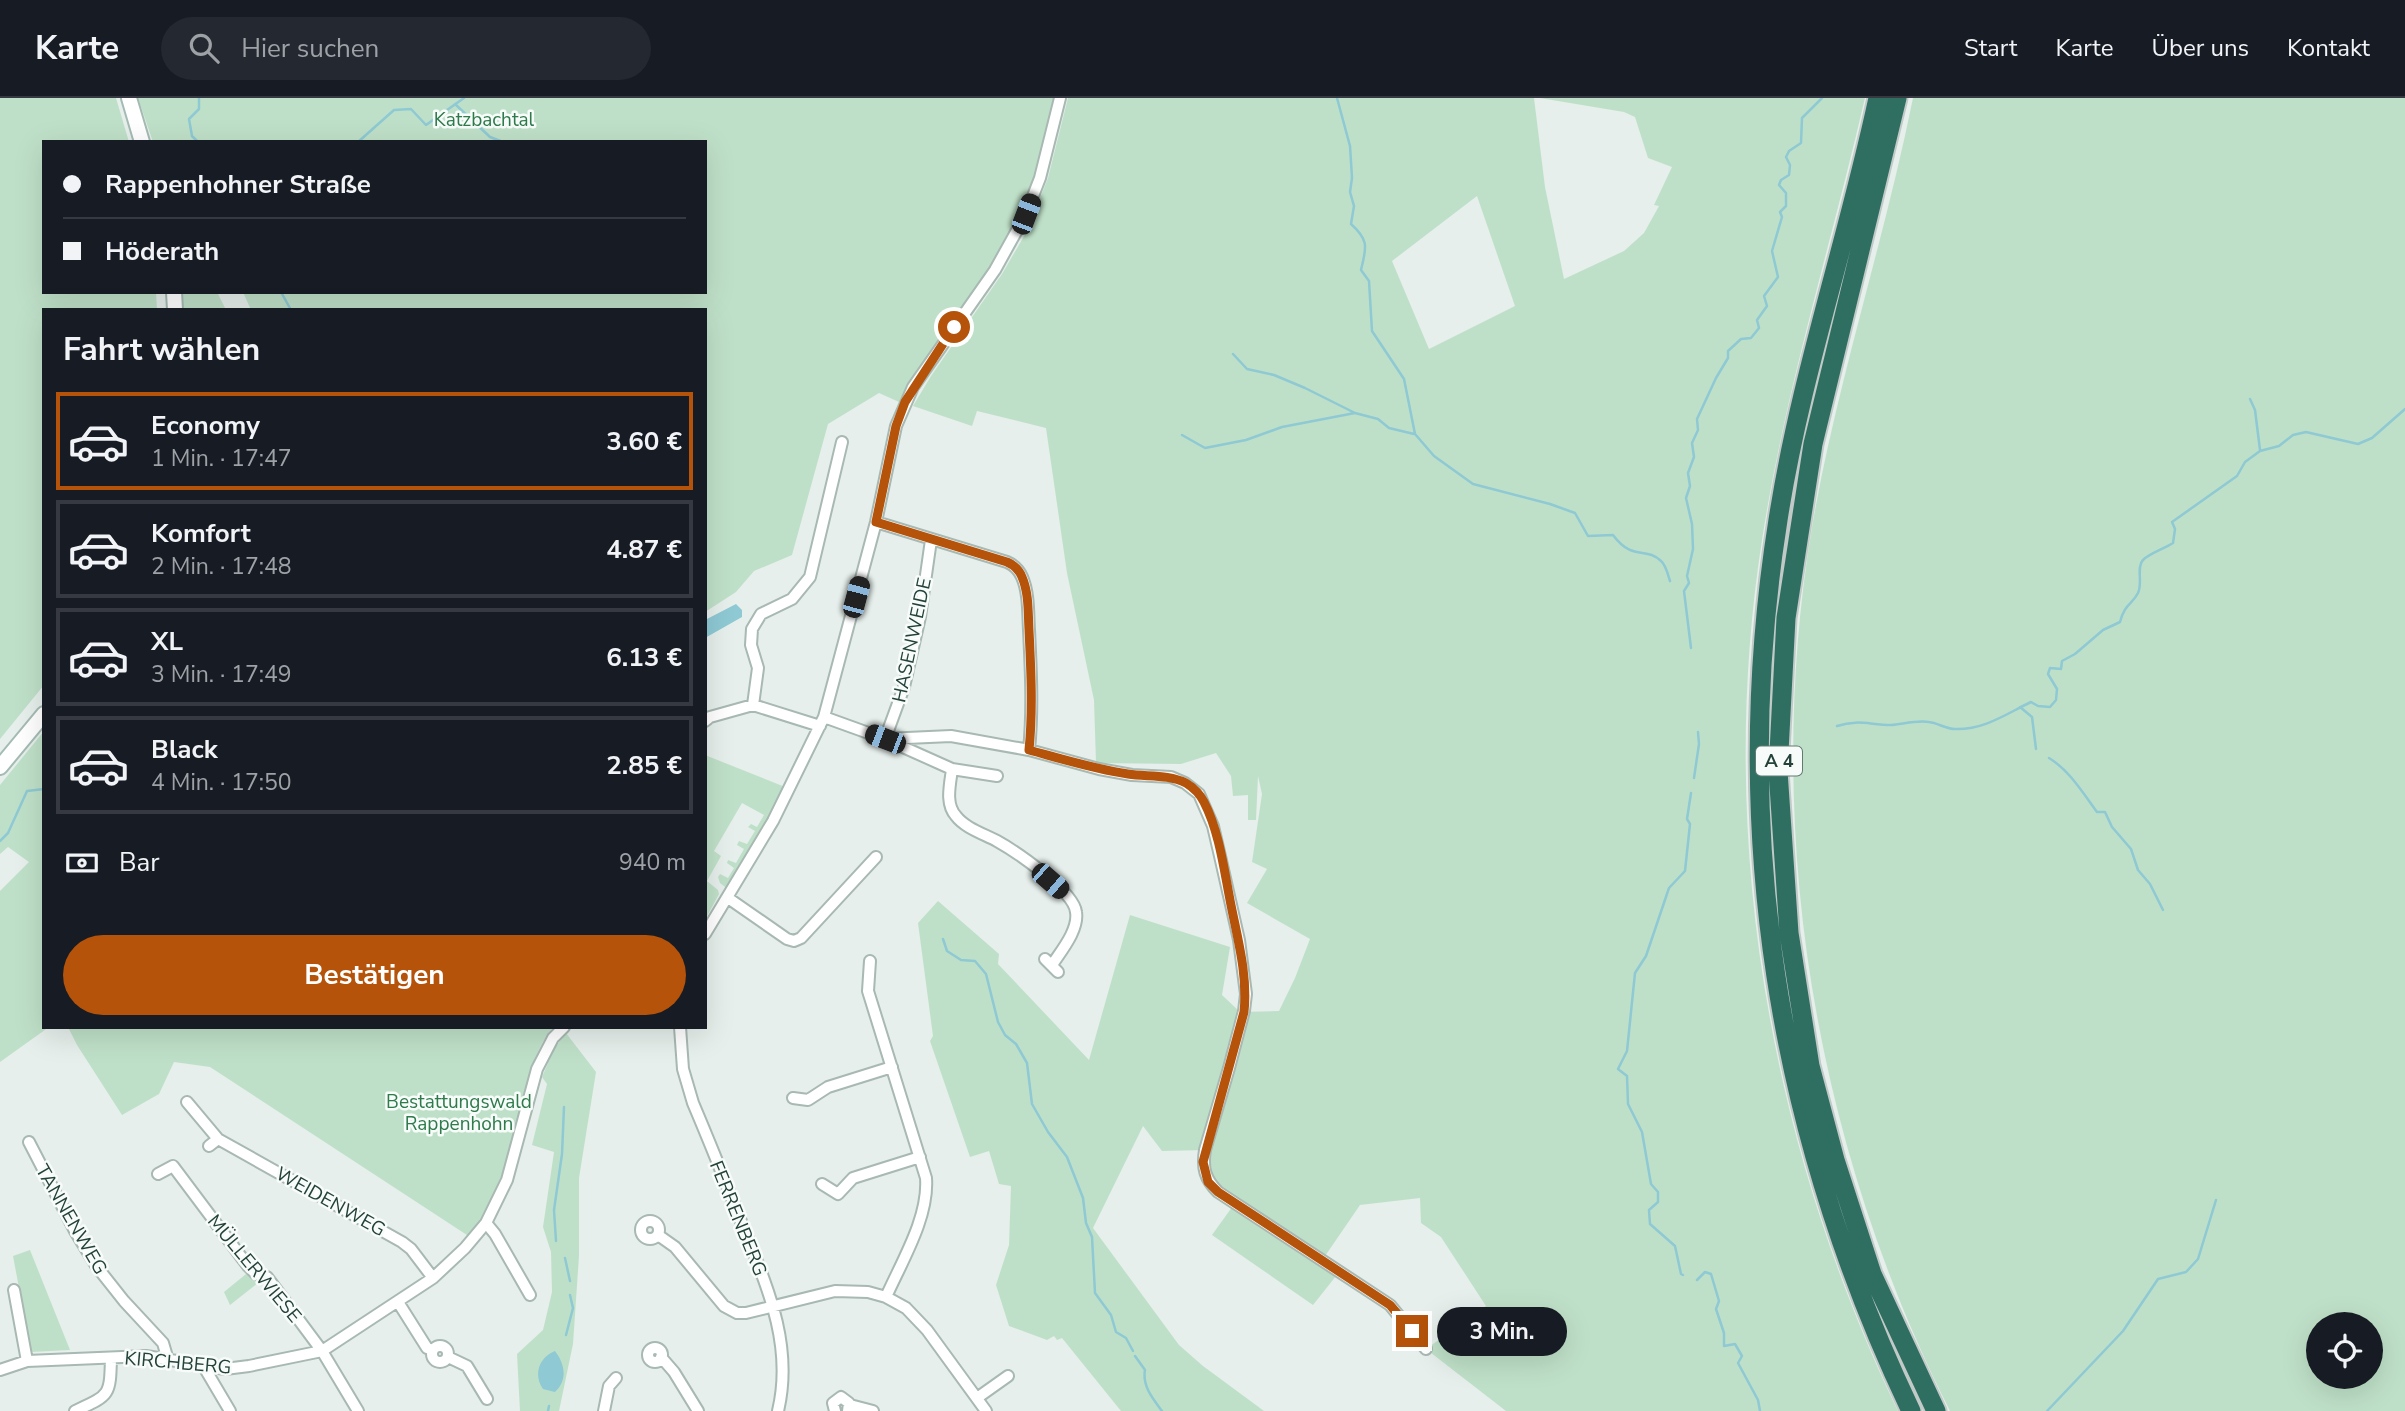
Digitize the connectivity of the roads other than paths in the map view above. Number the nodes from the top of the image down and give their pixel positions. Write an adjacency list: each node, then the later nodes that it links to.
1 (129, 98): 5 (main road)
2 (1060, 98): 7 (street)
3 (1878, 98): 62 (highway, A 4)
4 (1897, 98): 63 (highway, A 4)
5 (141, 140)
6 (842, 443): 9 (street)
7 (876, 522): 8 (street); 12 (street)
8 (931, 540): 13 (street, HASENWEIDE); 14 (street)
9 (753, 705): 11 (street); 12 (street)
10 (42, 716): 15 (main road)
11 (707, 719)
12 (822, 721): 13 (street); 19 (street)
13 (885, 739): 14 (street); 16 (street)
14 (1029, 750): 40 (street)
15 (0, 767)
16 (952, 769): 17 (street); 22 (street)
17 (997, 776)
18 (876, 856): 19 (street)
19 (728, 898): 20 (street)
20 (707, 931)
21 (870, 961): 25 (street)
22 (1052, 965)
23 (562, 1029): 32 (street)
24 (680, 1029): 39 (street, FERRENBERG)
25 (892, 1067): 26 (street); 29 (street)
26 (793, 1098)
27 (187, 1102): 34 (street, WEIDENWEG)
28 (29, 1142): 44 (street, TANNENWEG)
29 (920, 1157): 31 (street); 37 (street)
30 (158, 1174): 41 (street, MÜLLERWIESE)
31 (822, 1184)
32 (486, 1223): 34 (street); 36 (street)
33 (658, 1235): 39 (street)
34 (433, 1278): 38 (street)
35 (14, 1290): 45 (street)
36 (530, 1295)
37 (886, 1297): 39 (street); 50 (street)
38 (398, 1302): 41 (street); 51 (street)
39 (774, 1305): 58 (street, FERRENBERG)
40 (1426, 1349)
41 (322, 1351): 46 (street, KIRCHBERG); 55 (street)
42 (661, 1357): 57 (street)
43 (111, 1358): 44 (street, KIRCHBERG); 45 (street, KIRCHBERG); 53 (street)
44 (168, 1360): 46 (street, KIRCHBERG)
45 (27, 1361): 47 (street, KIRCHBERG)
46 (204, 1367): 54 (street)
47 (0, 1370)
48 (1008, 1376): 50 (street)
49 (616, 1378): 56 (street)
50 (977, 1398): 61 (street)
51 (486, 1399)
52 (849, 1408): 59 (street); 60 (street)
53 (75, 1411)
54 (230, 1411)
55 (358, 1411)
56 (604, 1411)
57 (698, 1411)
58 (778, 1411)
59 (835, 1411)
60 (873, 1411)
61 (986, 1411)
62 (1911, 1411)
63 (1936, 1411)

